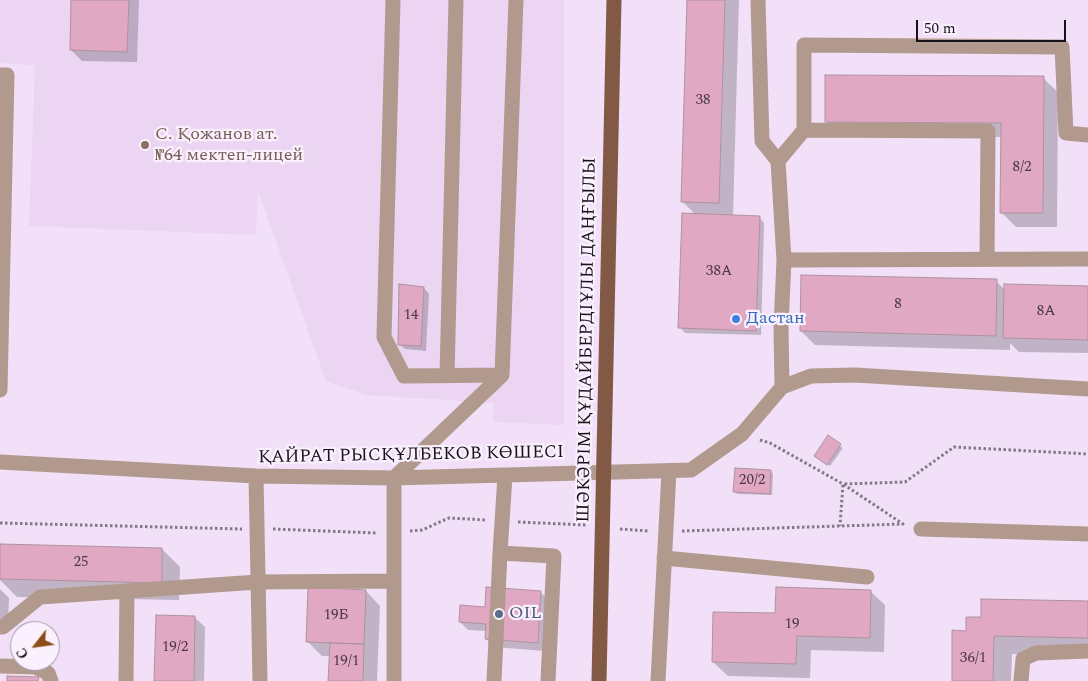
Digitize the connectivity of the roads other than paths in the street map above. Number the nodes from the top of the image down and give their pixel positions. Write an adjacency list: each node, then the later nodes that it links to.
1 (393, 0): 13 (street)
2 (456, 0): 13 (street)
3 (516, 0): 14 (street)
4 (614, 0): 20 (main road, ШӘКӘРІМ ҚҰДАЙБЕРДІҰЛЫ ДАҢҒЫЛЫ)
5 (758, 0): 9 (street)
6 (0, 75): 17 (street)
7 (804, 130): 8 (street); 9 (street); 10 (street)
8 (1088, 135)
9 (778, 161): 12 (street)
10 (987, 259): 11 (street); 12 (street)
11 (1088, 259)
12 (784, 260): 15 (street)
13 (448, 376): 14 (street)
14 (502, 376): 23 (street)
15 (782, 387): 16 (street, ҚАЙРАТ РЫСҚҰЛБЕКОВ КӨШЕСІ); 19 (street, ҚАЙРАТ РЫСҚҰЛБЕКОВ КӨШЕСІ)
16 (1088, 389)
17 (0, 390)
18 (0, 462): 21 (street, ҚАЙРАТ РЫСҚҰЛБЕКОВ КӨШЕСІ)
19 (669, 471): 20 (street, ҚАЙРАТ РЫСҚҰЛБЕКОВ КӨШЕСІ); 27 (street)
20 (604, 472): 22 (street, ҚАЙРАТ РЫСҚҰЛБЕКОВ КӨШЕСІ); 41 (main road, ШӘКӘРІМ ҚҰДАЙБЕРДІҰЛЫ ДАҢҒЫЛЫ)
21 (256, 476): 23 (street, ҚАЙРАТ РЫСҚҰЛБЕКОВ КӨШЕСІ); 30 (street)
22 (506, 476): 23 (street, ҚАЙРАТ РЫСҚҰЛБЕКОВ КӨШЕСІ); 26 (street)
23 (394, 478): 29 (street)
24 (921, 529): 25 (street)
25 (1088, 534)
26 (500, 553): 39 (street); 40 (street)
27 (664, 558): 28 (street); 42 (street)
28 (867, 577)
29 (394, 581): 30 (street); 38 (street)
30 (258, 582): 31 (street); 37 (street)
31 (127, 591): 32 (street); 36 (street)
32 (0, 627)
33 (1088, 651): 43 (street)
34 (0, 666): 35 (street)
35 (52, 681)
36 (126, 681)
37 (260, 681)
38 (394, 681)
39 (494, 681)
40 (548, 681)
41 (599, 681)
42 (658, 681)
43 (1021, 681)

